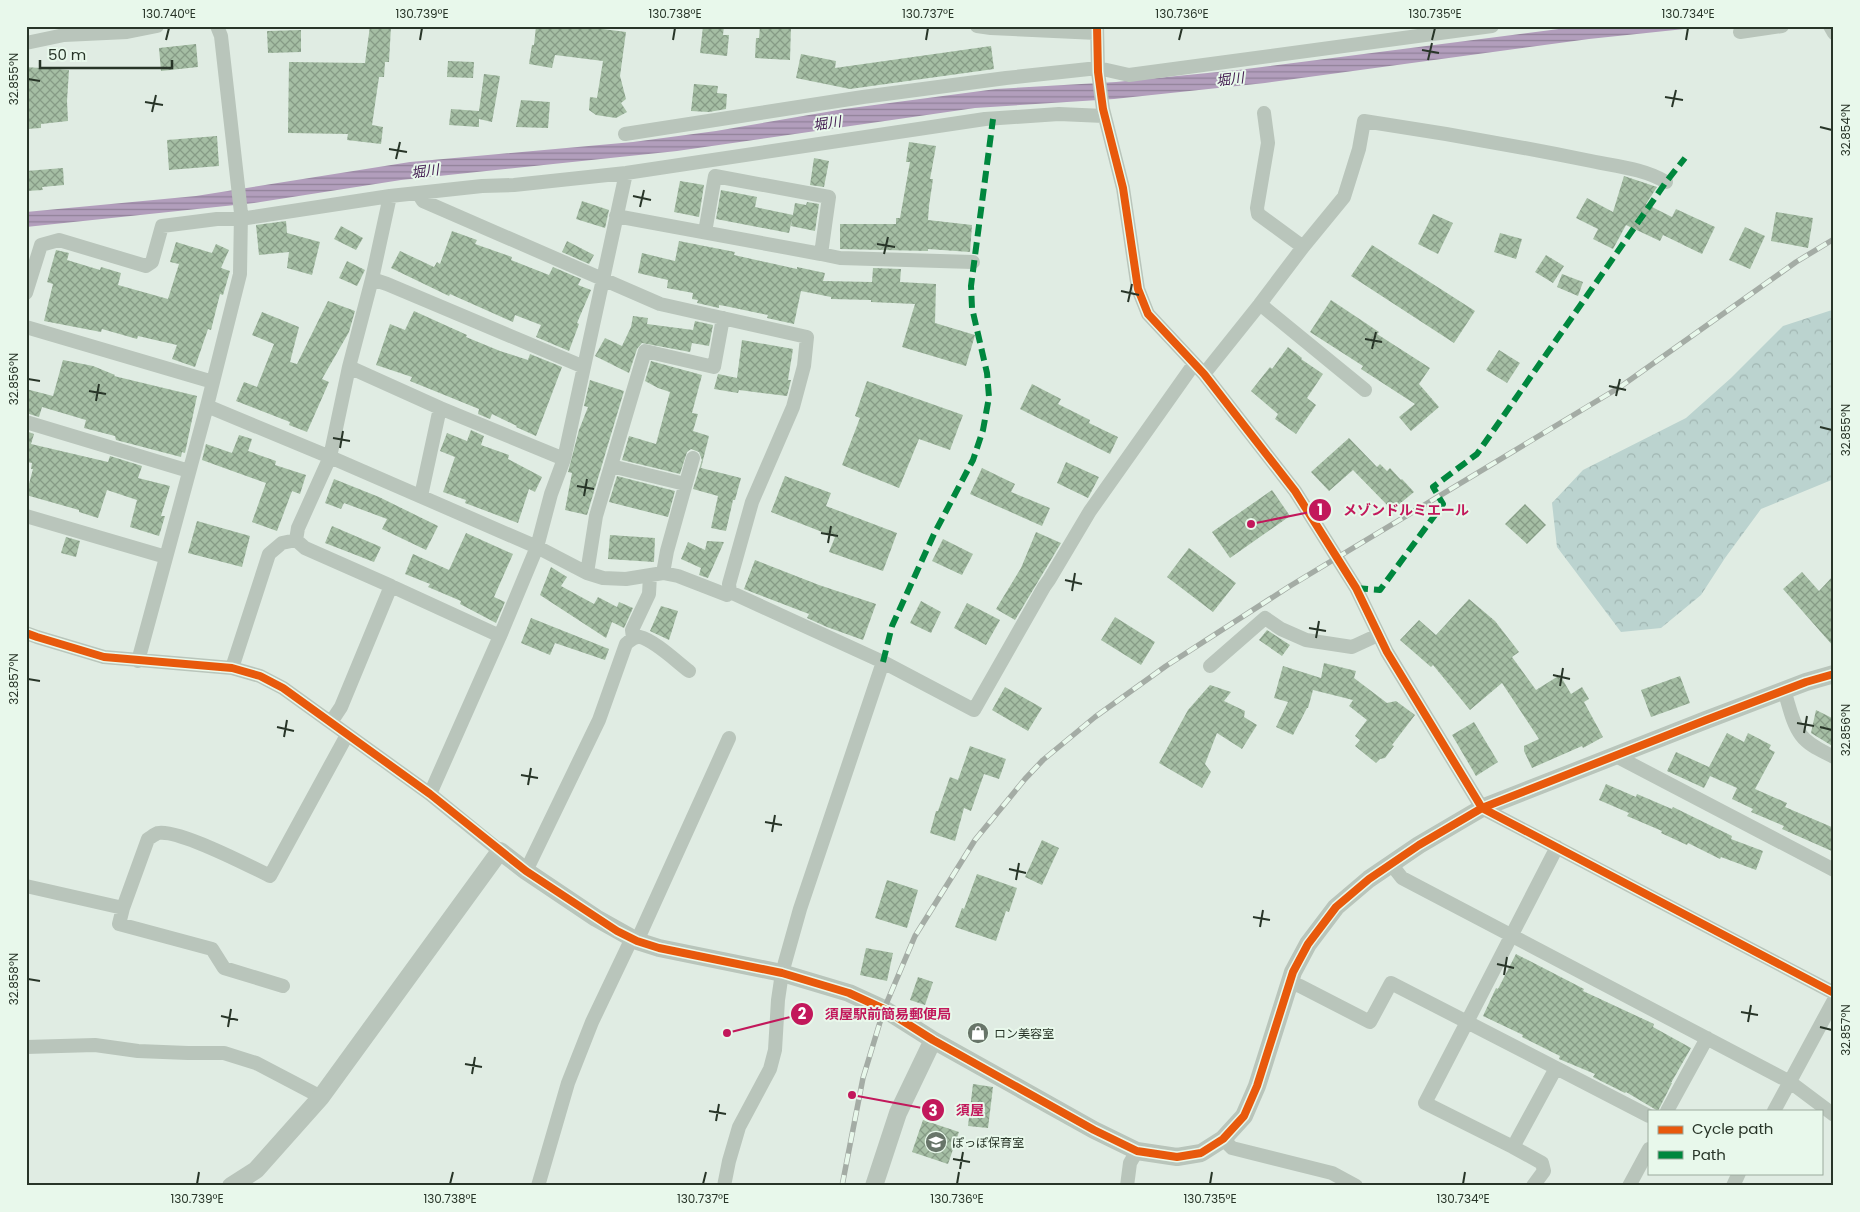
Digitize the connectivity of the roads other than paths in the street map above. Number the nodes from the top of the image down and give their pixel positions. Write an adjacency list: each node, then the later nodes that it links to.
1 (157, 26): 10 (street)
2 (217, 26): 19 (street)
3 (977, 26): 7 (street)
4 (1492, 26): 11 (street)
5 (1782, 26): 8 (street)
6 (1830, 26): 9 (street)
7 (1097, 30): 11 (street)
8 (1740, 32)
9 (1834, 33)
10 (26, 43)
11 (1098, 70): 12 (street); 14 (street)
12 (1104, 113): 15 (street); 33 (street)
13 (1264, 113): 22 (street)
14 (625, 134)
15 (626, 173): 17 (street); 20 (street)
16 (1666, 182): 22 (street)
17 (418, 193): 18 (street); 25 (street)
18 (390, 196): 19 (street); 26 (street)
19 (240, 216): 27 (street); 34 (street)
20 (616, 216): 21 (street); 25 (street)
21 (705, 232): 23 (street); 23 (street)
22 (1303, 247): 28 (street)
23 (820, 254): 24 (street)
24 (973, 262)
25 (603, 278): 29 (street); 32 (street)
26 (372, 280): 31 (street); 32 (street)
27 (26, 293)
28 (1260, 304): 33 (street); 35 (street)
29 (723, 318): 42 (street); 53 (street)
30 (26, 327): 34 (street)
31 (349, 367): 37 (street); 39 (street)
32 (584, 367): 41 (street)
33 (1199, 369): 55 (street); 59 (street)
34 (213, 382): 36 (street)
35 (1365, 390)
36 (207, 406): 39 (street); 43 (street)
37 (440, 408): 41 (street); 45 (street)
38 (26, 422): 43 (street)
39 (330, 457): 45 (street); 47 (street)
40 (693, 458): 44 (street)
41 (564, 459): 48 (street)
42 (611, 466): 44 (street); 50 (street)
43 (189, 471): 49 (street)
44 (685, 484): 51 (street)
45 (421, 496): 48 (street)
46 (26, 516): 49 (street)
47 (296, 540): 52 (street); 61 (street)
48 (537, 547): 50 (street); 56 (street)
49 (166, 557): 58 (street)
50 (586, 573): 51 (street)
51 (657, 574): 53 (street); 57 (street)
52 (391, 586): 56 (street); 65 (street)
53 (730, 592): 59 (street)
54 (26, 633): 58 (street)
55 (1378, 635): 60 (street); 71 (street)
56 (500, 636): 70 (street)
57 (634, 638): 62 (street); 76 (street)
58 (138, 660): 61 (street)
59 (883, 662): 81 (street)
60 (1210, 666)
61 (232, 668): 65 (street)
62 (689, 670)
63 (1834, 674): 64 (street)
64 (1784, 690): 68 (street); 69 (street)
65 (331, 722): 66 (street)
66 (347, 735): 70 (street); 78 (street)
67 (729, 738): 80 (street)
68 (1616, 756): 71 (street); 75 (street)
69 (1834, 757)
70 (430, 794): 73 (street)
71 (1482, 808): 72 (street); 74 (street)
72 (1557, 847): 79 (street); 84 (street)
73 (500, 851): 76 (street); 92 (street)
74 (1391, 864): 79 (street); 82 (street)
75 (1834, 870)
76 (526, 871): 80 (street)
77 (26, 886): 78 (street)
78 (122, 908): 83 (street)
79 (1512, 935): 86 (street); 87 (street)
80 (634, 940): 81 (street); 103 (street)
81 (782, 973): 88 (street); 104 (street)
82 (1290, 982): 86 (street); 97 (street)
83 (283, 986)
84 (1834, 993)
85 (1834, 1000): 91 (street)
86 (1467, 1022): 90 (street); 98 (street)
87 (1707, 1038): 91 (street); 93 (street)
88 (933, 1040): 99 (street); 105 (street)
89 (26, 1047): 92 (street)
90 (1556, 1068): 95 (street); 98 (street)
91 (1790, 1082): 94 (street); 96 (street)
92 (321, 1097): 102 (street)
93 (1668, 1110)
94 (1775, 1110)
95 (1648, 1115)
96 (1834, 1115)
97 (1223, 1140): 99 (street); 107 (street)
98 (1513, 1146): 108 (street)
99 (1137, 1151): 106 (street)
100 (1648, 1151): 109 (street)
101 (1738, 1174): 110 (street)
102 (231, 1186)
103 (538, 1186)
104 (724, 1186)
105 (874, 1186)
106 (1127, 1186)
107 (1356, 1186)
108 (1533, 1186)
109 (1629, 1186)
110 (1732, 1186)

